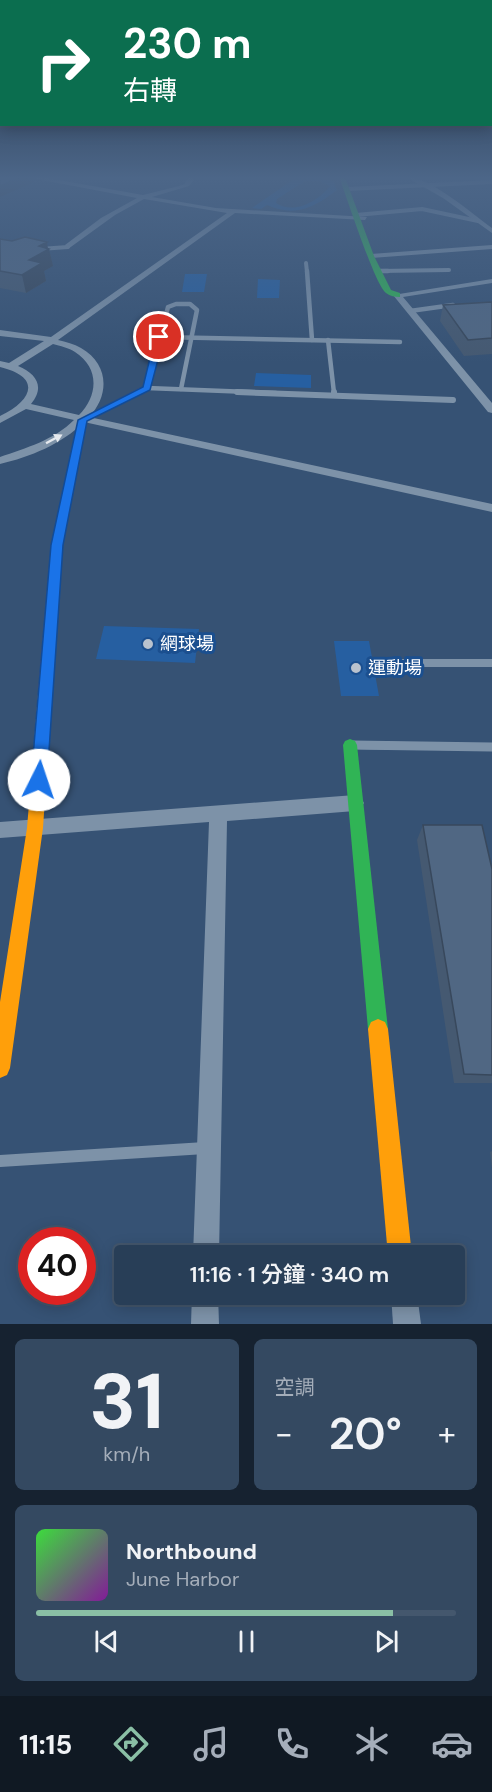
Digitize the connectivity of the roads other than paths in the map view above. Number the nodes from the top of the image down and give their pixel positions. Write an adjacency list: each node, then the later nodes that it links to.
1 (78, 239): 4 (street)
2 (194, 239): 18 (street)
3 (369, 239): 7 (street)
4 (68, 247): 6 (lane)
5 (492, 247): 7 (lane)
6 (37, 249)
7 (375, 256): 10 (street)
8 (306, 263): 19 (lane)
9 (449, 270): 10 (lane)
10 (382, 271): 12 (street)
11 (492, 281): 12 (street)
12 (397, 295): 14 (street)
13 (460, 305): 14 (lane)
14 (410, 311): 27 (street)
15 (0, 333): 18 (street)
16 (159, 337): 17 (lane); 17 (lane); 24 (lane)
17 (191, 338): 19 (lane); 23 (lane)
18 (52, 340): 22 (street); 30 (street)
19 (312, 340): 20 (lane)
20 (328, 340): 21 (lane); 25 (lane)
21 (400, 342)
22 (6, 365): 28 (street)
23 (181, 389): 24 (lane); 25 (lane)
24 (143, 390): 30 (street)
25 (334, 395): 26 (lane)
26 (453, 400)
27 (490, 404)
28 (25, 406): 29 (street); 30 (street)
29 (0, 420)
30 (83, 420): 31 (street, one-way to 30); 32 (street); 39 (street)
31 (0, 461)
32 (492, 508)
33 (386, 663): 34 (lane)
34 (492, 663)
35 (350, 745): 36 (lane); 37 (street)
36 (492, 747)
37 (355, 803): 38 (street); 45 (street)
38 (218, 813): 39 (street); 42 (street)
39 (35, 828): 40 (street); 41 (street)
40 (0, 830)
41 (0, 1068)
42 (209, 1148): 43 (lane); 44 (street)
43 (0, 1161)
44 (206, 1245)
45 (399, 1245)
46 (205, 1305): 48 (street)
47 (405, 1305): 49 (street)
48 (205, 1324)
49 (407, 1324)

